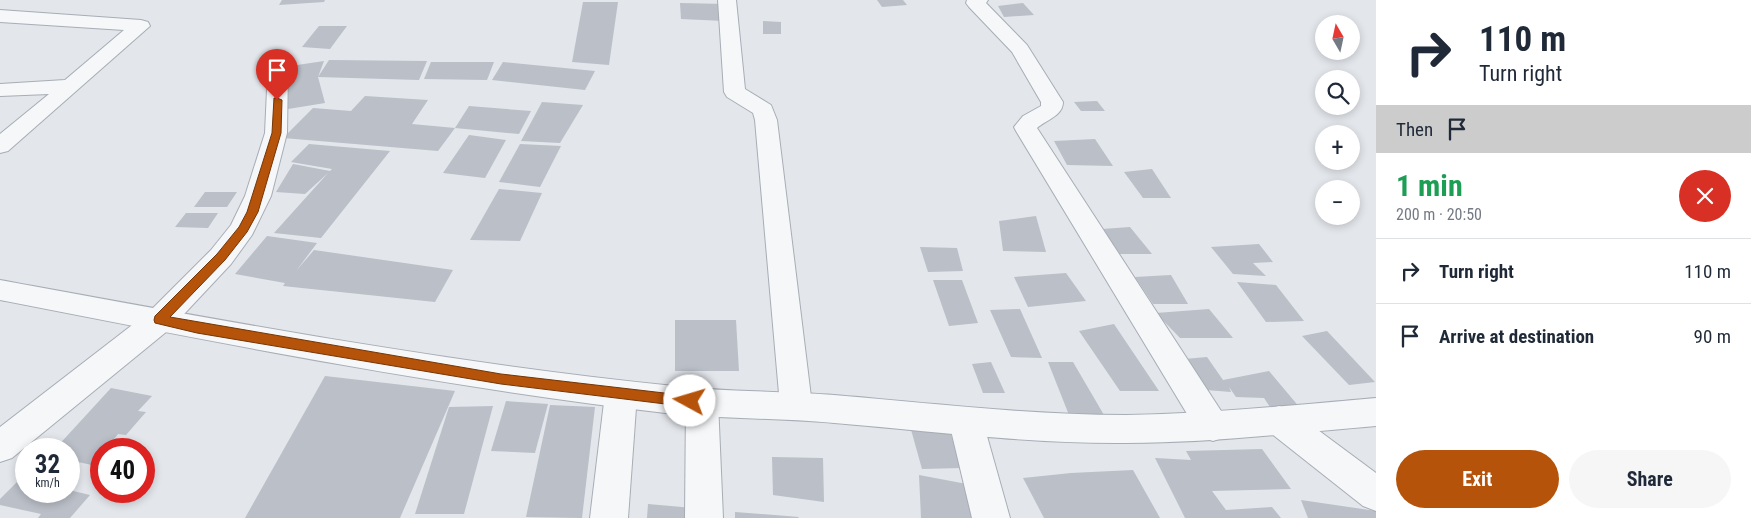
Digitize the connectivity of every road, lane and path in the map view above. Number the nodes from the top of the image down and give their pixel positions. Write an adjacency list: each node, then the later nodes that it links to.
1 (14, 0): 4 (street)
2 (727, 0): 13 (street)
3 (979, 0): 17 (street)
4 (0, 14): 6 (street)
5 (278, 68): 10 (street)
6 (70, 86): 7 (street); 8 (street)
7 (0, 90)
8 (0, 146)
9 (0, 290): 10 (street)
10 (160, 320): 11 (street); 18 (street)
11 (621, 394): 12 (street); 20 (street)
12 (702, 402): 13 (street); 21 (street)
13 (796, 405): 16 (street)
14 (1376, 412): 15 (street)
15 (1279, 420): 17 (street); 19 (street)
16 (966, 422): 17 (street); 22 (street)
17 (1213, 426)
18 (0, 447)
19 (1376, 494)
20 (609, 518)
21 (704, 518)
22 (991, 518)

